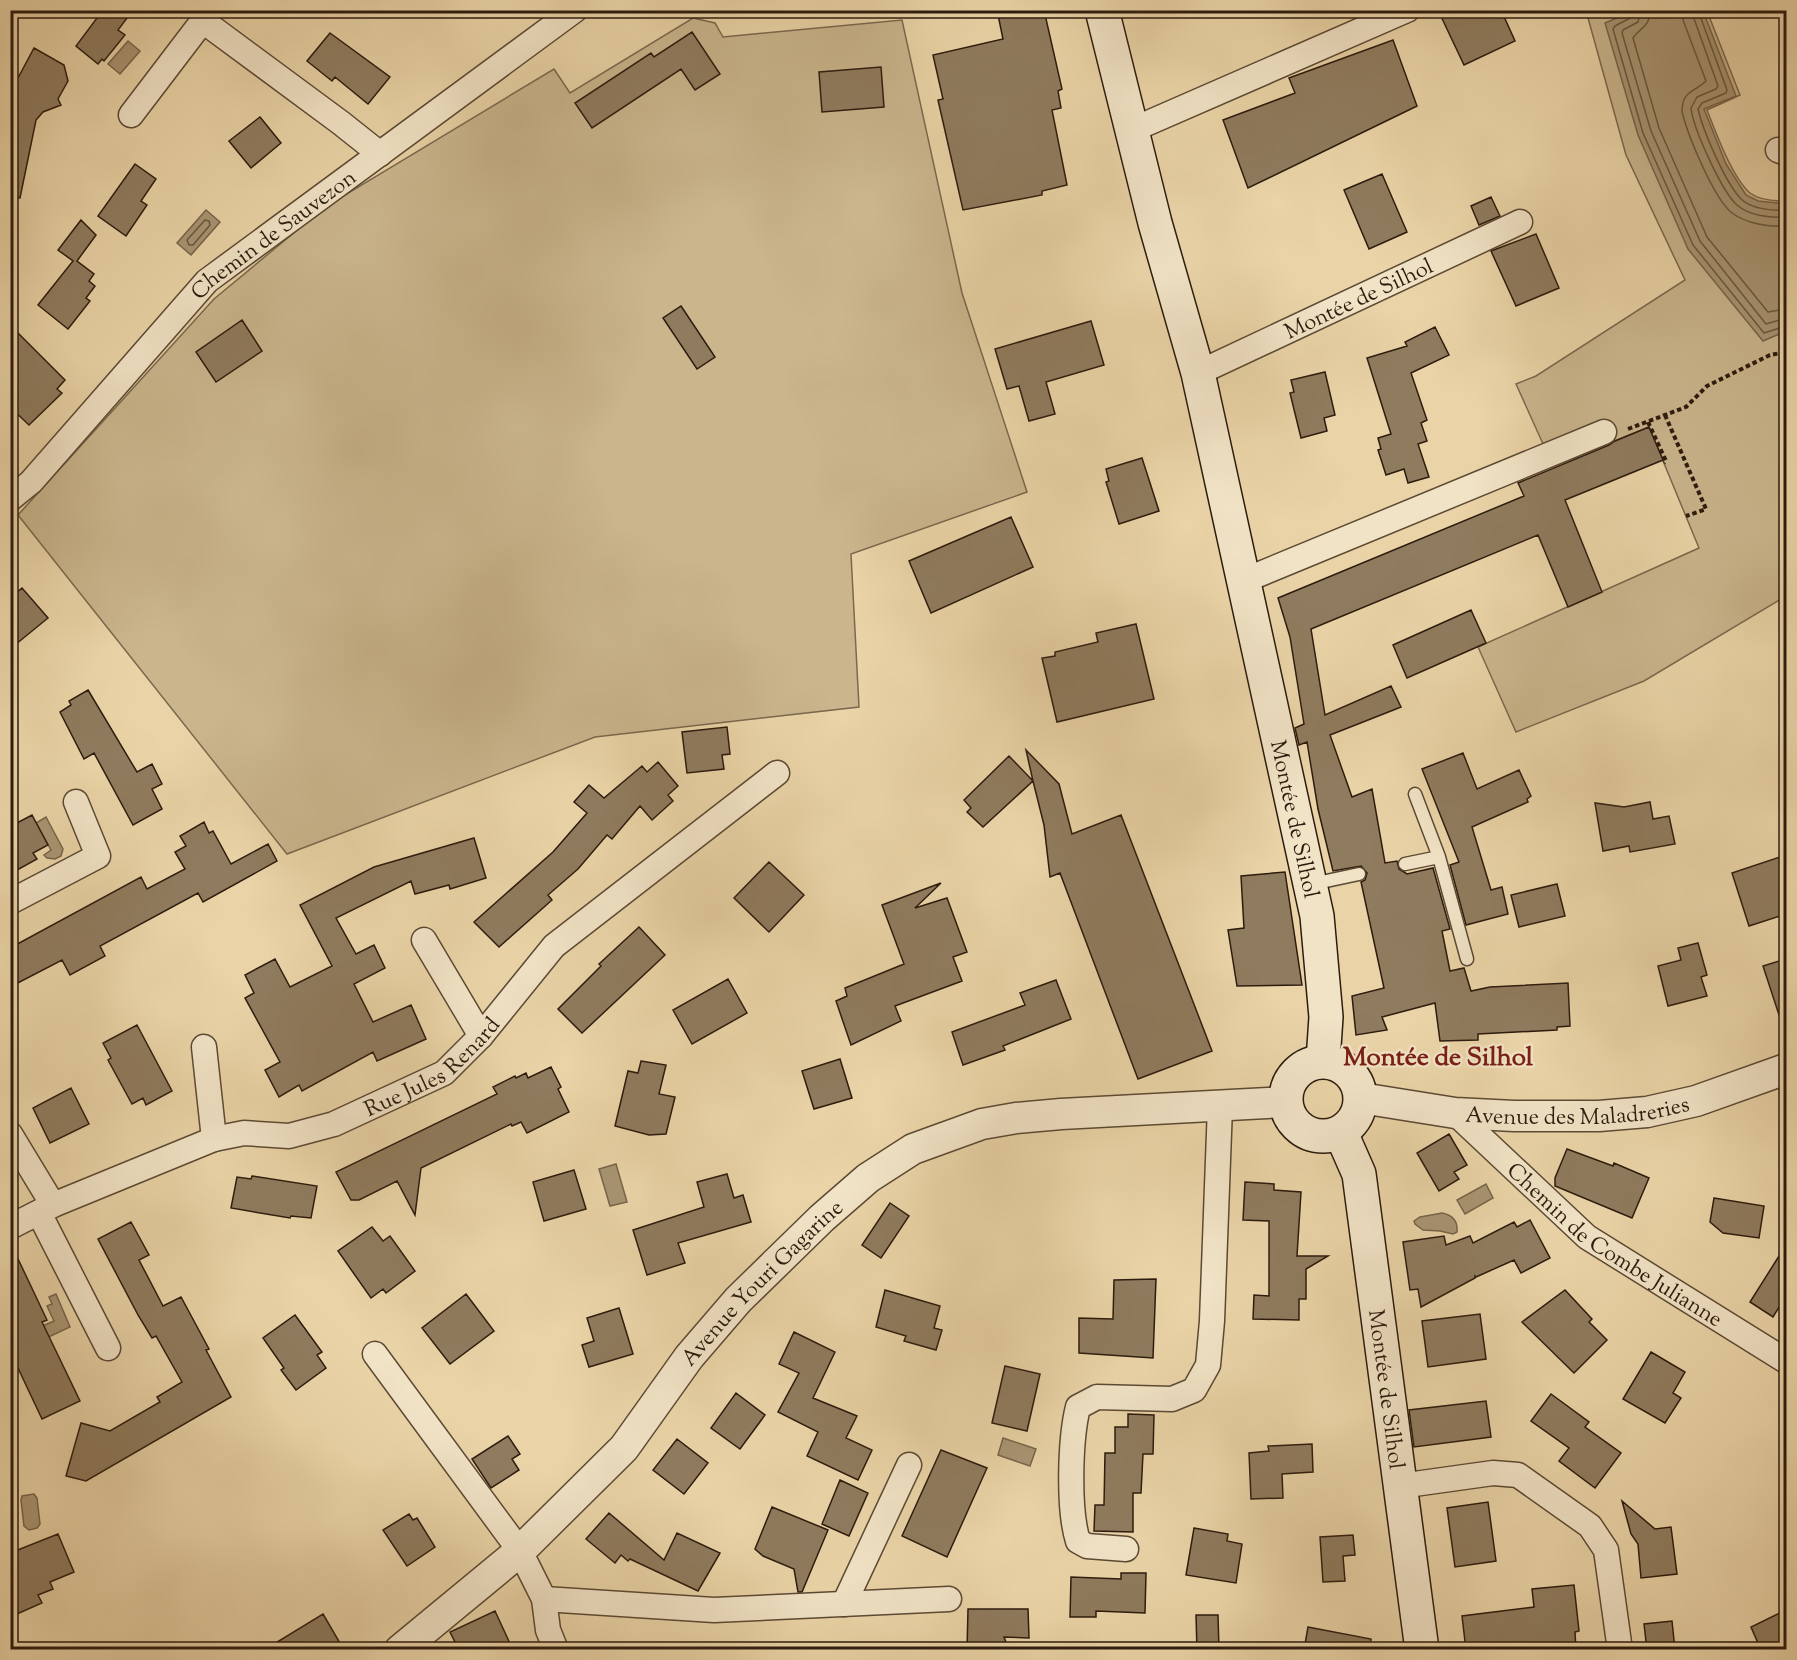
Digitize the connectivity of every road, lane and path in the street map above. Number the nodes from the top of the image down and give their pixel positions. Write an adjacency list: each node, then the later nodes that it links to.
1 (575, 10): 7 (street, Chemin de Sauvezon)
2 (1102, 10): 6 (main road, Montée de Silhol)
3 (1407, 10): 6 (street)
4 (207, 16): 5 (street); 7 (street)
5 (131, 115)
6 (1132, 130): 10 (main road, Montée de Silhol)
7 (380, 154): 15 (street, Chemin de Sauvezon)
8 (1520, 222): 10 (street, Montée de Silhol)
9 (1786, 352): 11 (path)
10 (1198, 374): 17 (main road, Montée de Silhol)
11 (1665, 415): 12 (path); 16 (path)
12 (1648, 422): 13 (path); 14 (path)
13 (1604, 432): 17 (street)
14 (1664, 463)
15 (10, 499)
16 (1686, 516)
17 (1244, 581): 24 (main road, Montée de Silhol)
18 (777, 773): 28 (street, Rue Jules Renard)
19 (1415, 794): 21 (lane)
20 (76, 802): 25 (street)
21 (1439, 857): 22 (lane); 27 (lane)
22 (1405, 864)
23 (1359, 874): 24 (lane)
24 (1310, 884): 30 (main road, Montée de Silhol)
25 (10, 902)
26 (424, 940): 28 (street)
27 (1467, 959)
28 (481, 1036): 38 (street, Rue Jules Renard)
29 (204, 1047): 38 (street)
30 (1323, 1060): 32 (main road); 33 (main road)
31 (1786, 1069): 35 (street, Avenue des Maladreries)
32 (1361, 1098): 35 (street, Avenue des Maladreries); 36 (main road)
33 (1285, 1102): 34 (street, Avenue Youri Gagarine); 36 (main road)
34 (1220, 1106): 46 (street); 47 (street, Avenue Youri Gagarine)
35 (1455, 1113): 43 (street, Chemin de Combe Julianne)
36 (1341, 1133): 45 (main road, Montée de Silhol)
37 (10, 1134): 39 (street)
38 (214, 1139): 39 (street, Rue Jules Renard)
39 (46, 1209): 40 (street, Rue Jules Renard); 41 (street)
40 (10, 1227)
41 (108, 1348)
42 (375, 1354): 47 (street)
43 (1786, 1361)
44 (909, 1465): 50 (street)
45 (1400, 1486): 53 (main road, Montée de Silhol); 54 (street)
46 (1125, 1550)
47 (520, 1551): 48 (street); 51 (street, Avenue Youri Gagarine)
48 (543, 1599): 50 (street); 52 (street)
49 (949, 1599): 50 (street)
50 (844, 1604)
51 (400, 1650)
52 (556, 1650)
53 (1422, 1650)
54 (1620, 1650)

